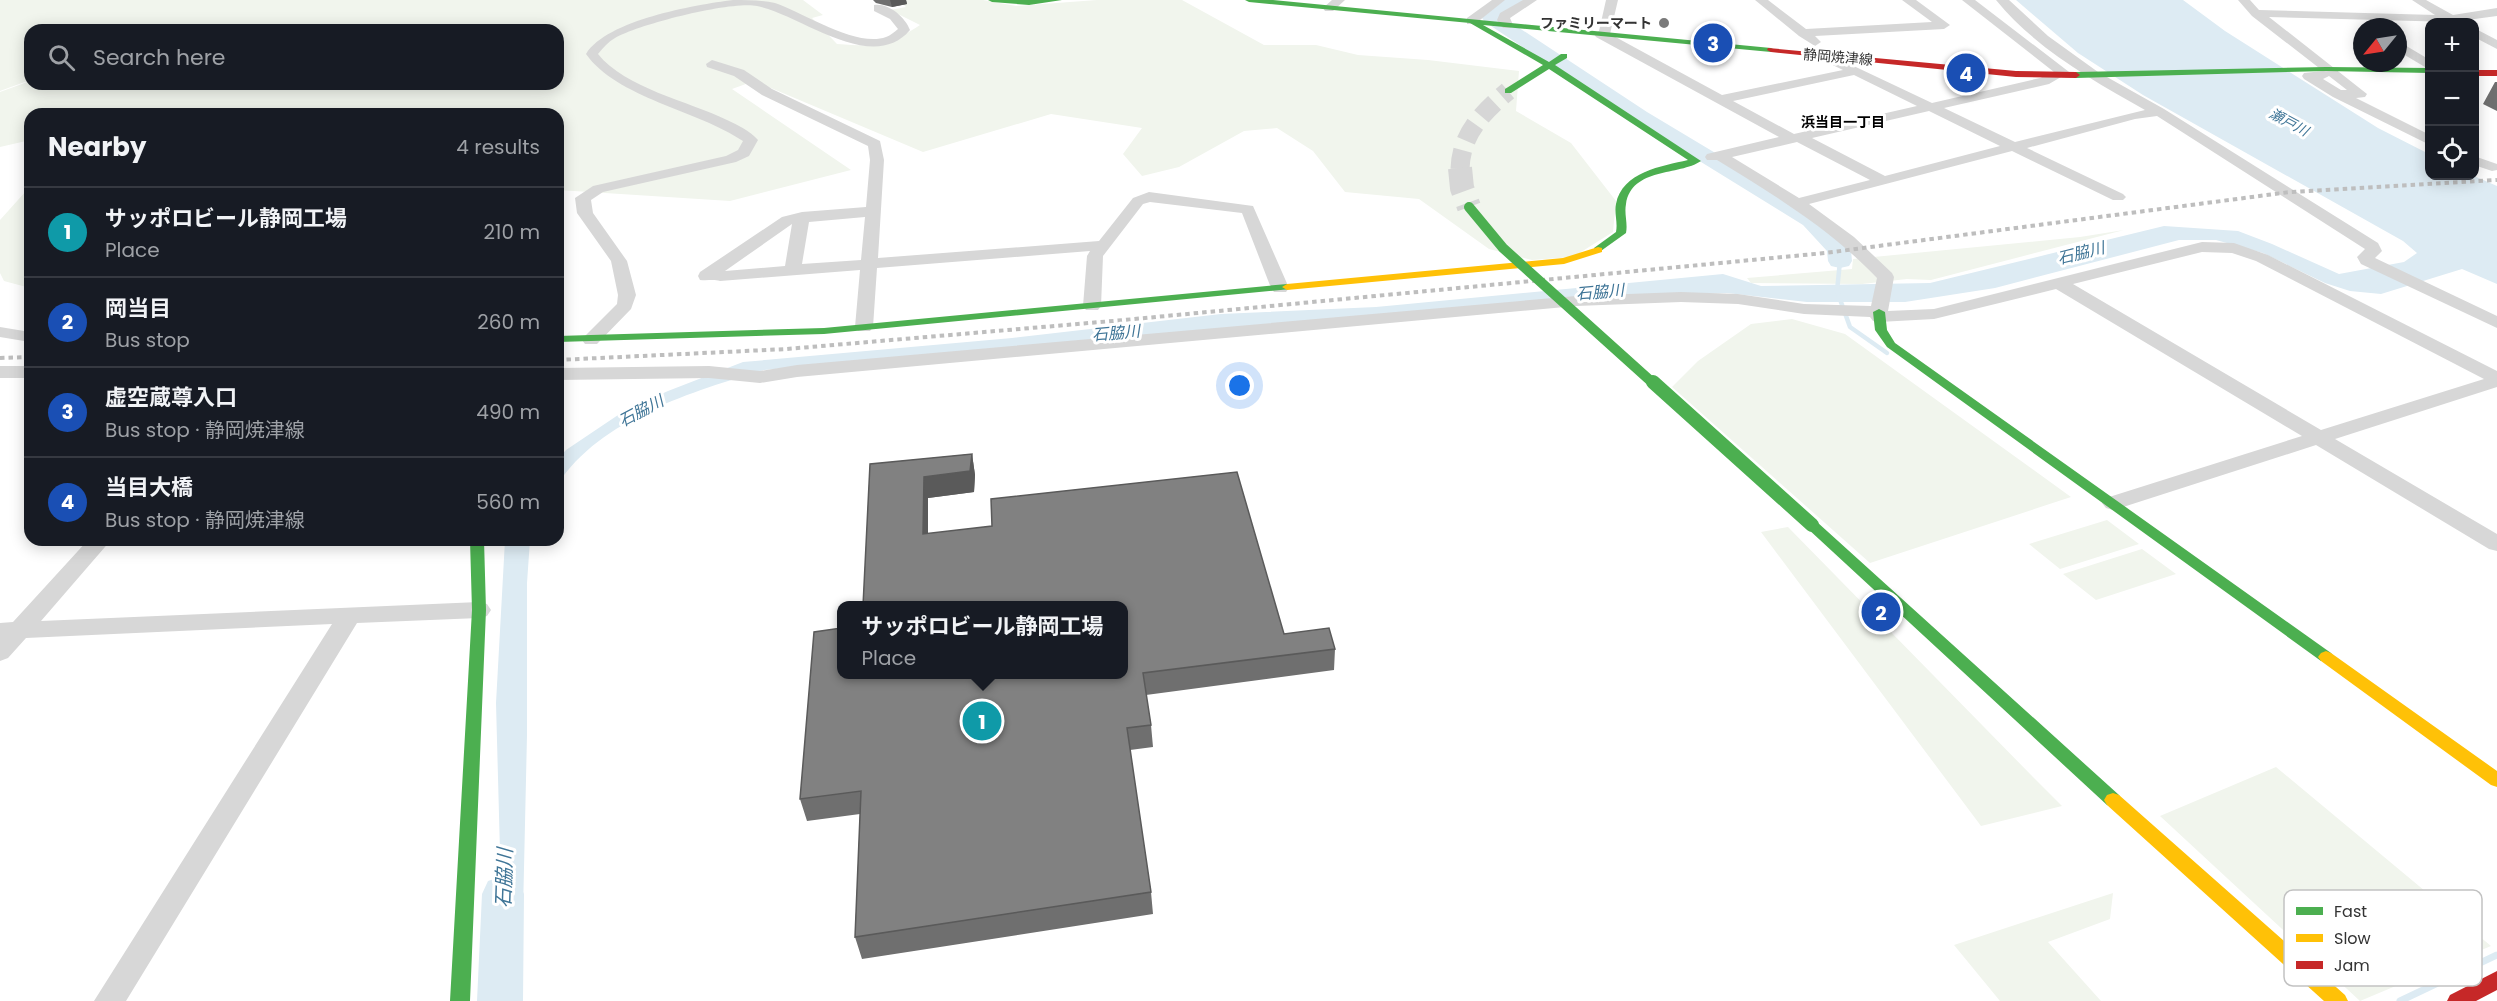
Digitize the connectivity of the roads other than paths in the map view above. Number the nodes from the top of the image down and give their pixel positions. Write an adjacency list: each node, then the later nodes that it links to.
1 (992, 0): 2 (street)
2 (1058, 0)
3 (1252, 0): 16 (street, 静岡焼津線)
4 (1499, 0): 25 (street)
5 (1531, 0): 26 (street)
6 (1612, 0): 28 (street)
7 (1754, 0): 8 (street)
8 (1762, 0): 9 (street); 27 (street)
9 (1776, 0)
10 (1908, 0): 27 (street)
11 (1968, 0): 42 (street)
12 (2002, 0): 41 (street)
13 (2244, 0): 19 (street)
14 (2331, 0): 20 (street)
15 (2418, 0): 22 (street)
16 (1334, 4): 25 (street, 静岡焼津線)
17 (878, 8): 73 (street)
18 (2497, 12): 23 (street)
19 (2256, 13): 20 (street); 37 (street)
20 (2355, 16): 21 (street); 24 (street)
21 (2358, 18)
22 (2449, 18)
23 (2468, 18)
24 (2425, 20)
25 (1477, 22): 26 (street, 静岡焼津線); 33 (street)
26 (1506, 25): 28 (street, 静岡焼津線)
27 (1803, 33): 32 (street)
28 (1602, 34): 32 (street, 静岡焼津線); 33 (street); 45 (street)
29 (2479, 34): 30 (street)
30 (2497, 45)
31 (2407, 51): 34 (street)
32 (1828, 56): 36 (street); 42 (street, 静岡焼津線)
33 (1554, 62): 43 (street); 52 (street)
34 (2425, 63)
35 (712, 64): 59 (street)
36 (1855, 71): 45 (street); 46 (street)
37 (2322, 71): 38 (street, 静岡焼津線); 41 (street, 静岡焼津線); 44 (street); 44 (street)
38 (2425, 71)
39 (2479, 72): 40 (street)
40 (2497, 73)
41 (2097, 74): 42 (street, 静岡焼津線); 47 (street)
42 (2061, 75): 46 (street)
43 (1508, 91)
44 (2338, 94): 49 (street)
45 (1720, 100): 48 (street)
46 (1928, 107): 48 (street); 50 (street)
47 (2159, 112): 50 (street); 68 (street)
48 (1795, 138): 51 (street); 55 (street)
49 (2425, 138)
50 (2014, 147): 55 (street); 56 (street)
51 (1720, 156): 52 (street); 57 (street)
52 (1696, 161): 65 (street)
53 (2479, 162): 54 (street)
54 (2492, 167)
55 (1882, 180): 57 (street)
56 (2118, 197)
57 (1797, 203): 67 (street)
58 (1469, 207): 88 (street, bridge)
59 (873, 211): 60 (street); 62 (street)
60 (802, 217): 63 (street); 63 (street)
61 (1104, 245): 62 (street); 65 (street); 66 (street)
62 (869, 264): 63 (street); 69 (street)
63 (793, 270)
64 (2059, 283): 67 (street); 77 (street); 78 (street)
65 (1280, 288): 66 (street)
66 (1092, 306): 69 (street)
67 (1879, 315): 76 (street); 79 (street)
68 (2497, 323)
69 (864, 327): 73 (street)
70 (0, 332): 71 (street)
71 (24, 336)
72 (564, 339): 73 (street)
73 (591, 340)
74 (0, 372): 75 (street)
75 (24, 372)
76 (564, 375)
77 (2497, 380): 78 (street)
78 (2319, 438): 79 (street); 80 (street)
79 (2112, 504): 87 (street)
80 (2497, 544)
81 (94, 546): 85 (street)
82 (477, 546): 83 (street)
83 (478, 610): 84 (street); 92 (street)
84 (349, 616): 85 (street); 91 (street)
85 (10, 631): 86 (street)
86 (0, 652)
87 (2497, 780)
88 (2284, 953)
89 (2497, 980): 94 (street)
90 (2321, 986): 93 (street, bridge)
91 (109, 1001)
92 (460, 1001)
93 (2338, 1001)
94 (2457, 1001)

